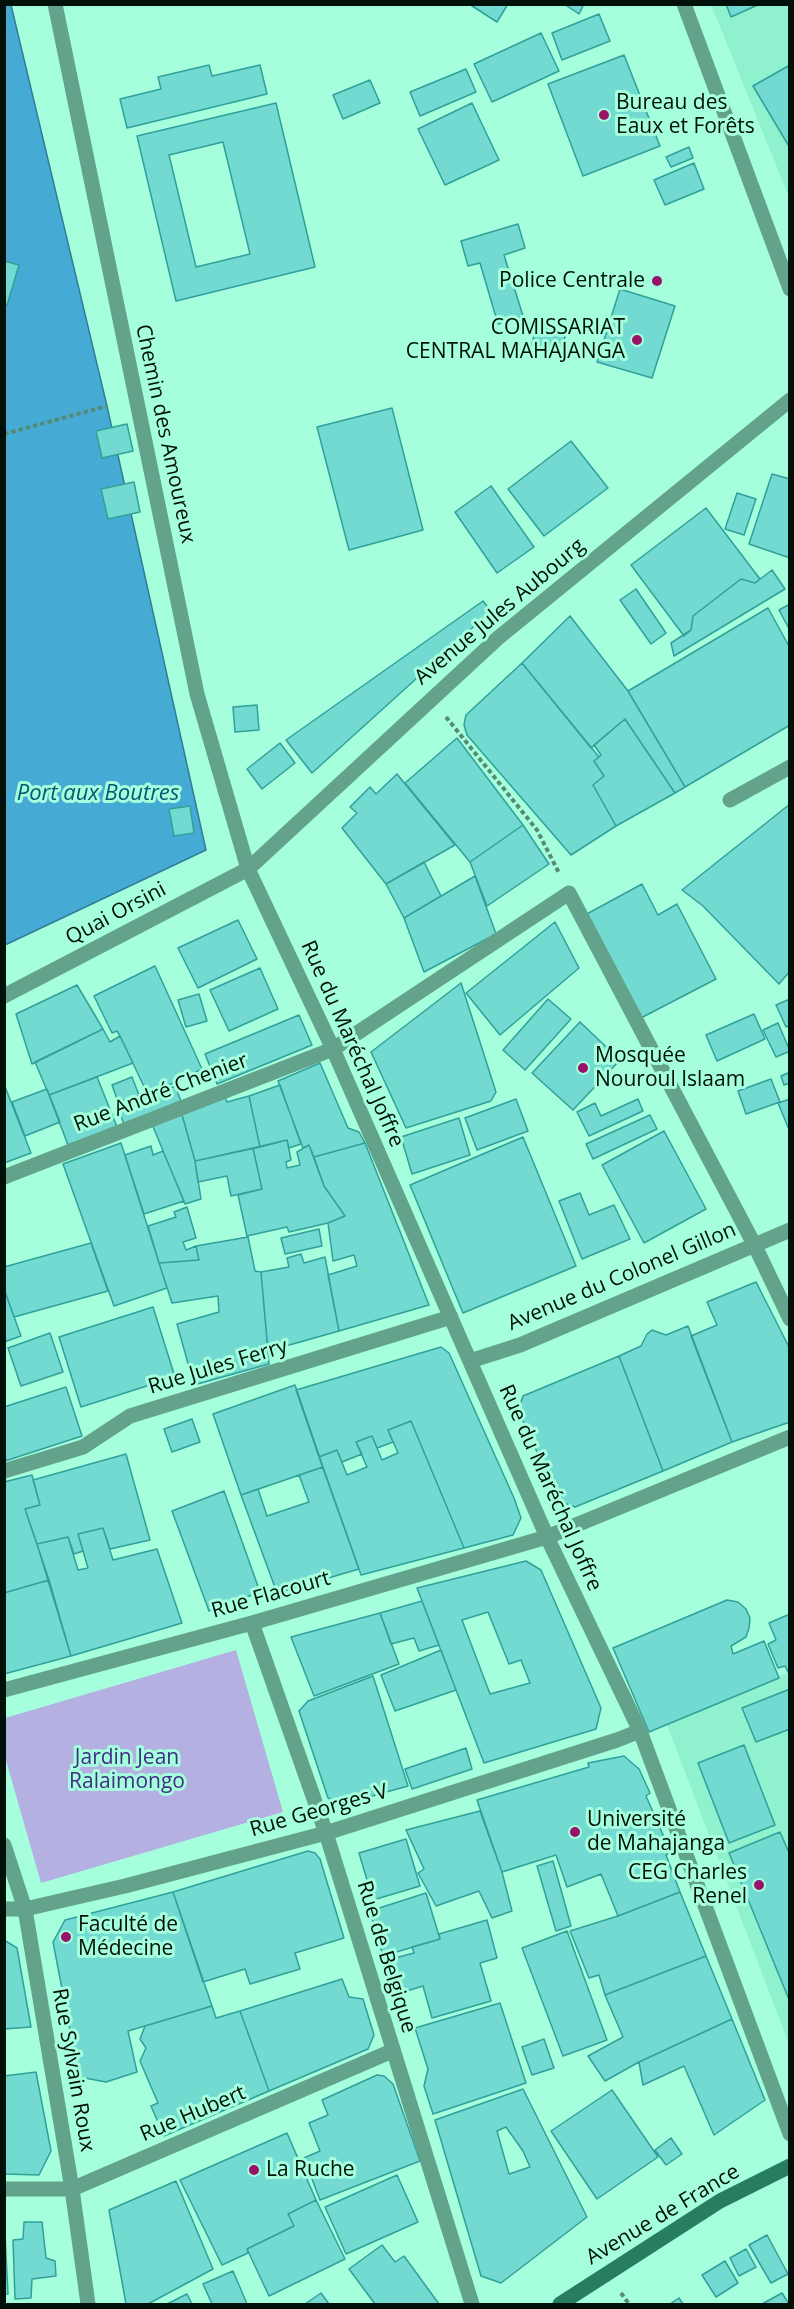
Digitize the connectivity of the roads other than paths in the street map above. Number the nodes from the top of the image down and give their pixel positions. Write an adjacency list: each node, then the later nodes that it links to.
1 (55, 4): 7 (street, Chemin des Amoureux)
2 (684, 4): 3 (street)
3 (789, 289)
4 (789, 400): 7 (street, Avenue Jules Aubourg)
5 (789, 767): 6 (street)
6 (730, 800)
7 (248, 868): 8 (street, Quai Orsini); 9 (street, Rue du Maréchal Joffre)
8 (4, 996)
9 (333, 1049): 10 (street, Rue André Chenier); 12 (street, Rue André Chenier); 13 (street, Rue du Maréchal Joffre)
10 (4, 1177)
11 (789, 1230): 12 (street, Avenue du Colonel Gillon)
12 (754, 1244): 14 (street); 15 (street, Avenue du Colonel Gillon)
13 (451, 1317): 15 (street, Rue du Maréchal Joffre); 17 (street, Rue Jules Ferry)
14 (789, 1319)
15 (470, 1361): 18 (street, Rue du Maréchal Joffre)
16 (789, 1437): 18 (street, Rue Flacourt)
17 (4, 1471)
18 (547, 1537): 19 (street, Rue Flacourt); 21 (street, Rue du Maréchal Joffre)
19 (252, 1623): 20 (street, Rue Flacourt); 22 (street, Rue de Belgique)
20 (4, 1690)
21 (640, 1731): 22 (street, Rue Georges V); 27 (street, Rue du Maréchal Joffre)
22 (326, 1833): 25 (street, Rue Georges V); 26 (street, Rue de Belgique)
23 (4, 1845): 25 (street, Rue Sylvain Roux)
24 (4, 1909): 25 (street, Rue Georges V)
25 (25, 1909): 30 (street, Rue Sylvain Roux)
26 (392, 2051): 30 (street, Rue Hubert); 32 (street, Rue de Belgique)
27 (789, 2134)
28 (789, 2166): 33 (main road, Avenue de France)
29 (4, 2189): 30 (street, Rue Hubert)
30 (72, 2189): 31 (street, Rue Sylvain Roux)
31 (88, 2304)
32 (472, 2304)
33 (560, 2304)

